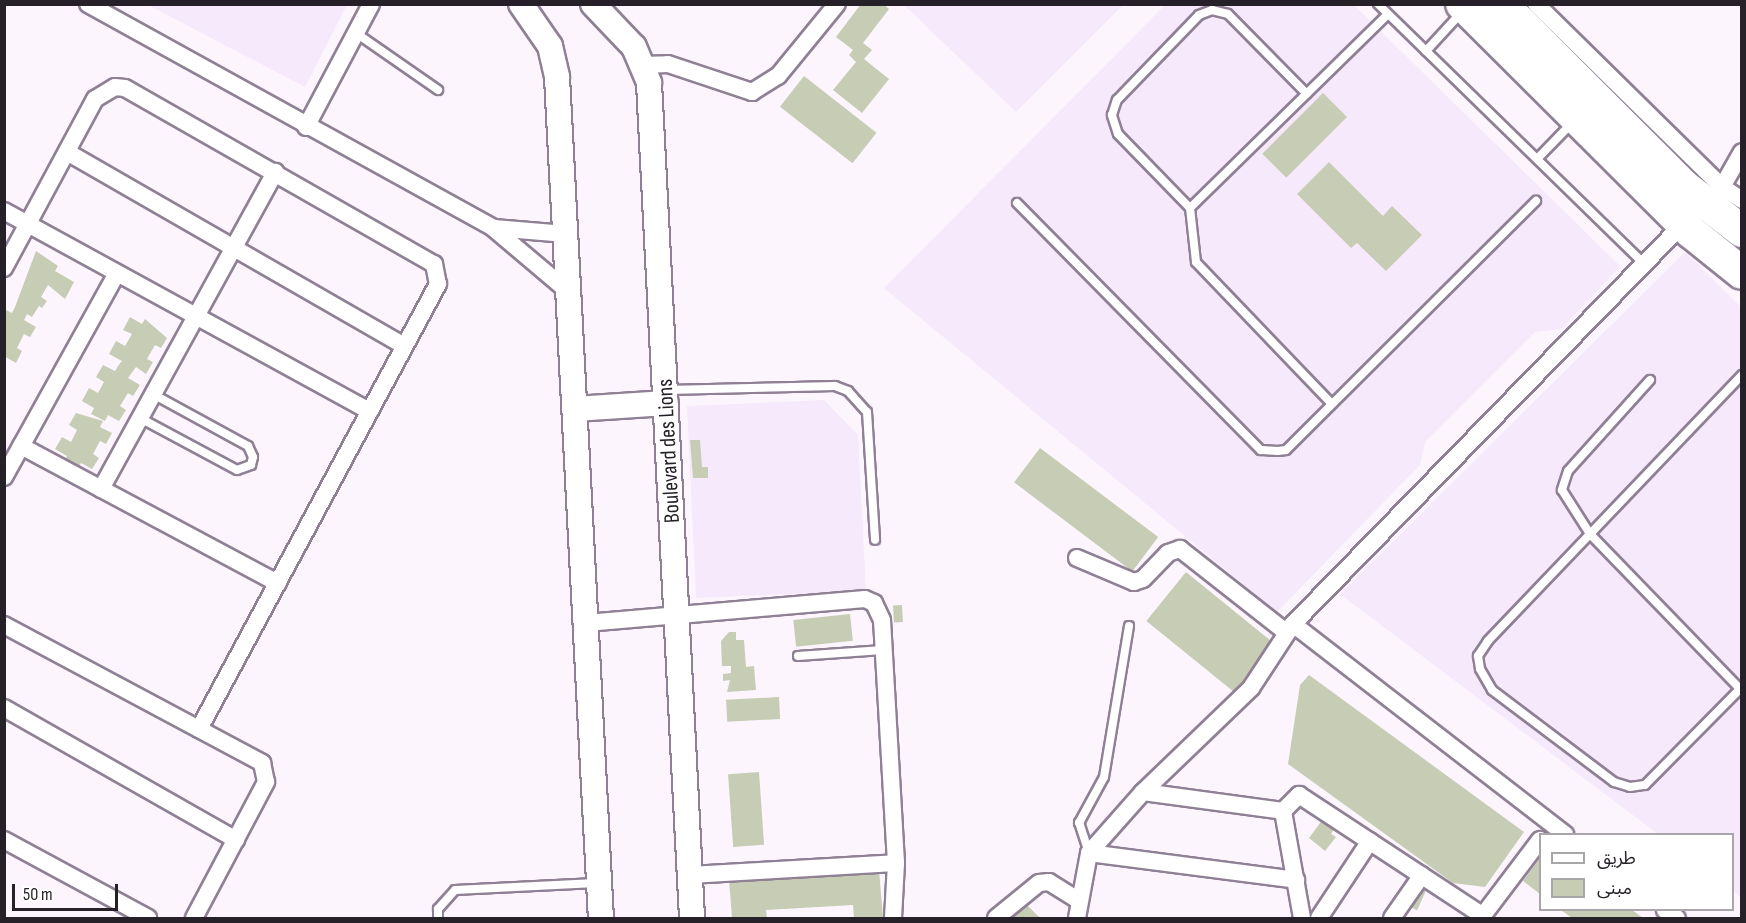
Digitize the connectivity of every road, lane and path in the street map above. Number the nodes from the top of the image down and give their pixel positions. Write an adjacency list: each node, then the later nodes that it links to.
1 (88, 4): 17 (street)
2 (371, 4): 11 (street)
3 (520, 4): 32 (main road)
4 (593, 4): 13 (main road, Boulevard des Lions)
5 (837, 4): 13 (street)
6 (1378, 4): 10 (lane)
7 (1502, 4): 22 (highway)
8 (1536, 4): 22 (street)
9 (1464, 6): 12 (lane); 16 (highway)
10 (1388, 14): 12 (lane); 15 (lane)
11 (356, 33): 14 (lane); 17 (street)
12 (1426, 51): 20 (lane)
13 (644, 66): 44 (main road, Boulevard des Lions)
14 (438, 90)
15 (1306, 94): 26 (lane); 26 (lane)
16 (1577, 118): 20 (lane); 28 (highway)
17 (306, 127): 30 (street)
18 (67, 152): 21 (street); 29 (street); 33 (street)
19 (1742, 152): 22 (street)
20 (1537, 159): 34 (lane)
21 (275, 172): 33 (street); 40 (street)
22 (1716, 197): 23 (street); 31 (highway)
23 (1742, 200)
24 (1536, 201): 45 (lane)
25 (1017, 203): 45 (lane)
26 (1190, 208): 45 (lane)
27 (4, 212): 29 (street)
28 (1683, 224): 34 (street); 37 (highway)
29 (28, 225): 35 (street); 36 (street)
30 (493, 228): 32 (street); 38 (street)
31 (1742, 231)
32 (566, 234): 38 (main road)
33 (233, 248): 39 (street); 40 (street)
34 (1644, 264): 60 (street)
35 (4, 268)
36 (117, 273): 39 (street); 49 (street)
37 (1742, 273)
38 (569, 292): 46 (main road)
39 (196, 316): 43 (street); 47 (street)
40 (404, 346): 47 (street)
41 (1742, 375): 52 (lane)
42 (1650, 380): 52 (lane)
43 (153, 394): 48 (street); 48 (lane)
44 (666, 397): 46 (main road); 53 (lane); 56 (main road, Boulevard des Lions)
45 (1331, 403)
46 (575, 409): 57 (main road)
47 (370, 411): 55 (street)
48 (140, 418): 51 (street)
49 (21, 446): 50 (street); 51 (street)
50 (4, 477)
51 (101, 489): 55 (street)
52 (1590, 534): 63 (lane); 63 (lane)
53 (875, 540)
54 (1077, 558): 60 (street)
55 (278, 583): 65 (street)
56 (677, 615): 57 (street); 61 (street); 75 (main road, Boulevard des Lions)
57 (586, 623): 78 (main road)
58 (4, 625): 65 (street)
59 (1129, 627): 73 (lane)
60 (1290, 628): 66 (street); 68 (street)
61 (884, 650): 62 (lane); 74 (street)
62 (798, 656)
63 (1741, 688)
64 (4, 708): 70 (street)
65 (199, 729): 70 (street)
66 (1143, 792): 67 (street); 73 (street)
67 (1283, 811): 71 (street); 77 (street)
68 (1554, 831)
69 (4, 840): 81 (street)
70 (236, 840): 82 (street)
71 (1370, 841): 76 (street); 89 (street)
72 (1539, 841): 80 (street)
73 (1089, 853): 77 (street); 79 (street)
74 (896, 863): 75 (street); 86 (street)
75 (689, 875): 85 (main road, Boulevard des Lions)
76 (1422, 875): 80 (street); 90 (street)
77 (1296, 880): 88 (street)
78 (599, 883): 83 (lane); 84 (main road)
79 (1081, 914): 87 (street)
80 (1482, 917)
81 (148, 918)
82 (194, 918)
83 (438, 918)
84 (601, 918)
85 (692, 918)
86 (893, 918)
87 (996, 918)
88 (1302, 918)
89 (1319, 918)
90 (1392, 918)

